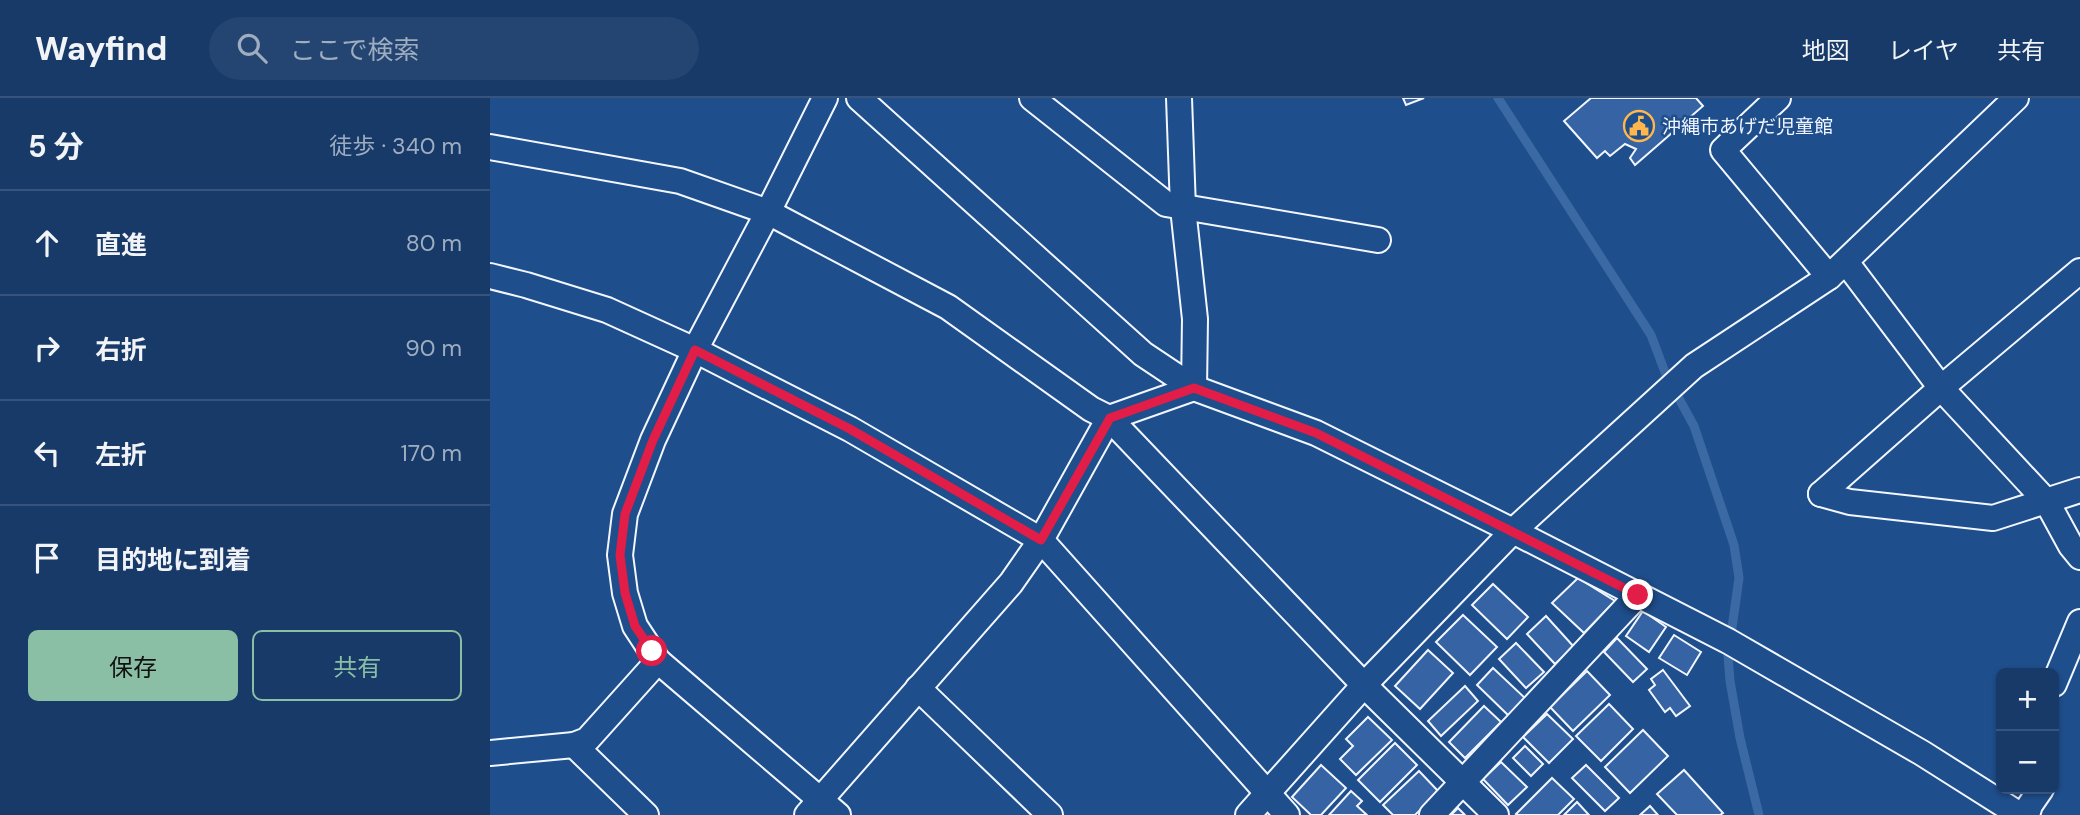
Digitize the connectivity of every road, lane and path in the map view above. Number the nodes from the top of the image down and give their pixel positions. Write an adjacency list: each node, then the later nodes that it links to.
1 (825, 98): 9 (street)
2 (859, 98): 15 (street)
3 (1032, 98): 8 (street)
4 (1179, 98): 8 (street)
5 (1778, 98): 11 (street)
6 (2016, 98): 11 (street)
7 (490, 147): 9 (street)
8 (1183, 208): 10 (street); 15 (street)
9 (768, 212): 14 (street); 17 (street)
10 (1378, 240)
11 (1837, 270): 16 (street); 20 (street)
12 (2080, 271): 16 (street)
13 (490, 276): 14 (street)
14 (695, 350): 21 (street); 25 (street)
15 (1194, 388): 17 (street); 20 (street)
16 (1941, 388): 19 (street); 19 (street)
17 (1110, 418): 21 (street); 27 (street)
18 (2080, 490): 19 (street)
19 (2047, 502): 22 (street)
20 (1513, 531): 23 (street); 27 (street)
21 (1041, 540): 28 (street); 32 (street)
22 (2080, 557)
23 (1638, 595): 31 (street); 41 (street)
24 (2080, 622): 26 (street)
25 (655, 656): 29 (street); 34 (street)
26 (2059, 672)
27 (1364, 685): 31 (street); 32 (street)
28 (918, 688): 34 (street); 36 (street)
29 (574, 745): 30 (street); 35 (street)
30 (490, 753)
31 (1462, 782): 39 (street); 40 (street)
32 (1268, 793): 37 (street); 38 (street)
33 (2038, 794): 42 (street)
34 (822, 810)
35 (646, 815)
36 (1050, 815)
37 (1248, 815)
38 (1287, 815)
39 (1432, 815)
40 (1496, 815)
41 (2020, 815)
42 (2027, 815)

